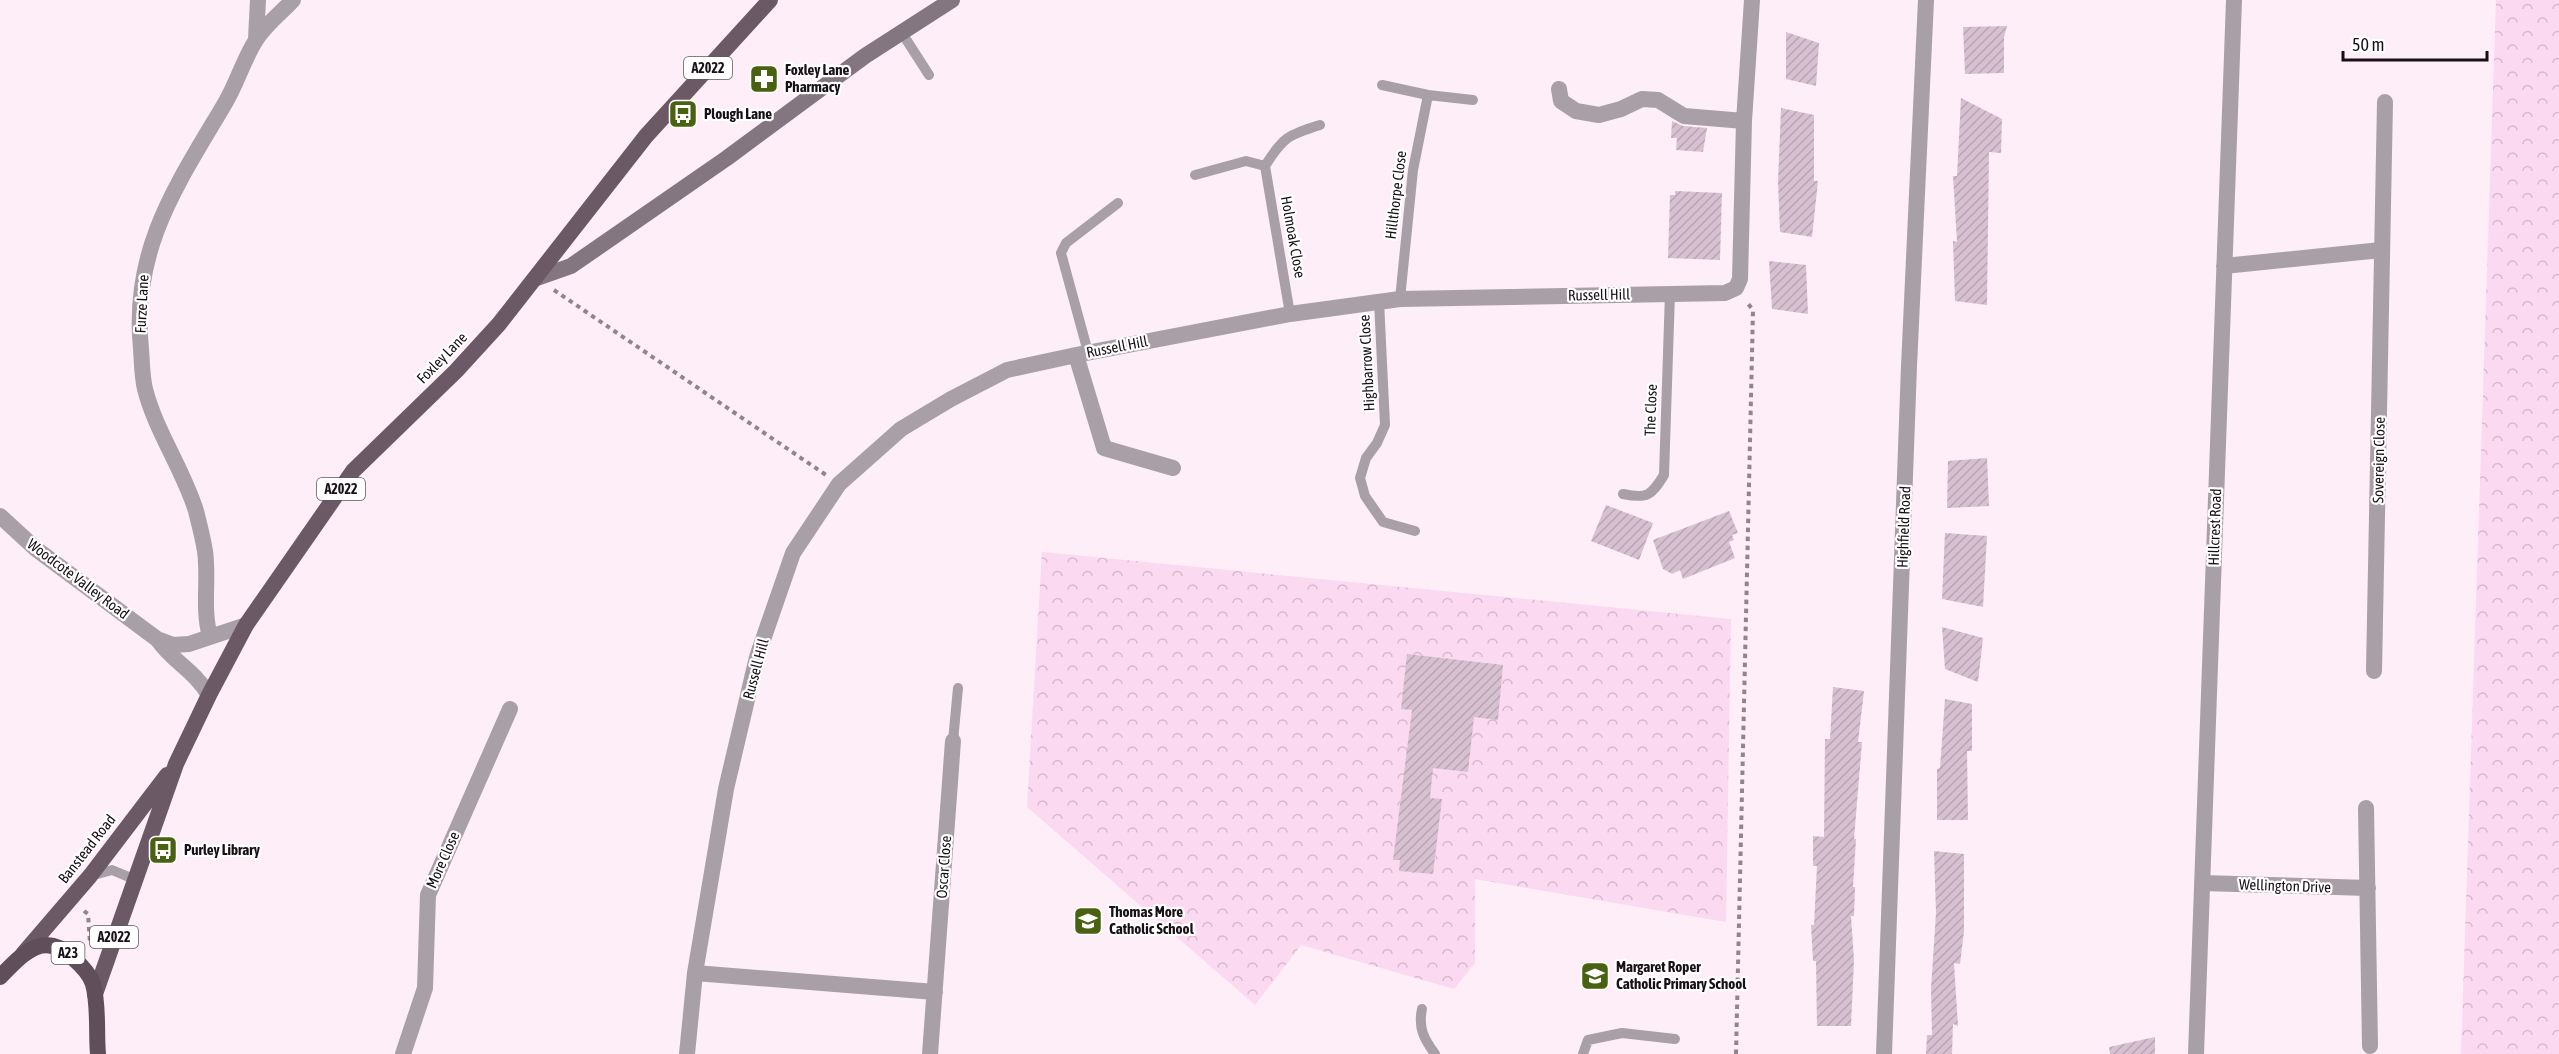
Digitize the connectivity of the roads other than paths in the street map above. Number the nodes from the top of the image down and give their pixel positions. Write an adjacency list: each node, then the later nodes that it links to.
1 (258, 0): 9 (street)
2 (293, 0): 9 (street, Furze Lane)
3 (770, 0): 23 (main road, Foxley Lane / A2022)
4 (952, 0): 8 (main road)
5 (1752, 0): 16 (street)
6 (1926, 0): 61 (street, Highfield Road)
7 (2234, 0): 22 (street, Hillcrest Road)
8 (902, 33): 10 (lane); 23 (main road)
9 (256, 39): 34 (street, Furze Lane)
10 (929, 75)
11 (1382, 85): 13 (lane)
12 (1559, 89): 16 (street)
13 (1428, 95): 14 (lane); 25 (lane, Hillthorpe Close)
14 (1473, 100)
15 (2385, 102): 21 (street, Sovereign Close)
16 (1743, 121): 24 (street, Russell Hill)
17 (1320, 125): 18 (lane)
18 (1265, 166): 19 (lane); 27 (lane, Holmoak Close)
19 (1196, 175)
20 (1118, 203): 28 (lane)
21 (2381, 250): 22 (street); 36 (street, Sovereign Close)
22 (2224, 267): 45 (street, Hillcrest Road)
23 (537, 278): 33 (main road, Foxley Lane / A2022)
24 (1671, 293): 25 (street, Russell Hill); 30 (lane, The Close)
25 (1400, 300): 26 (street, Russell Hill)
26 (1379, 302): 27 (street, Russell Hill); 32 (lane, Highbarrow Close)
27 (1290, 314): 28 (street, Russell Hill)
28 (1082, 353): 29 (street); 48 (street, Russell Hill)
29 (1173, 468)
30 (1623, 494)
31 (0, 516): 35 (street, Woodcote Valley Road)
32 (1414, 531)
33 (246, 625): 34 (street, Woodcote Valley Road); 38 (main road, Foxley Lane / A2022)
34 (210, 636): 35 (street, Woodcote Valley Road)
35 (157, 639): 38 (street, Woodcote Valley Road)
36 (2374, 671)
37 (958, 688): 40 (lane)
38 (209, 695): 41 (main road, Foxley Lane / A2022)
39 (510, 709): 56 (street, More Close)
40 (953, 741): 50 (street, Oscar Close)
41 (176, 764): 43 (main road, Banstead Road / A2022); 44 (main road, A2022)
42 (2366, 808): 46 (street)
43 (90, 876): 44 (lane); 47 (main road, Banstead Road / A2022)
44 (136, 880): 51 (main road, A2022)
45 (2202, 883): 46 (street, Wellington Drive); 62 (street, Hillcrest Road)
46 (2368, 888): 55 (street)
47 (23, 954): 49 (highway, Banstead Road / A23); 51 (highway, Banstead Road / A23)
48 (695, 973): 50 (street); 57 (street, Russell Hill)
49 (0, 977)
50 (934, 992): 58 (street, Oscar Close)
51 (95, 994): 54 (highway, Banstead Road / A23)
52 (1422, 1009): 59 (lane)
53 (1675, 1039): 60 (lane)
54 (97, 1046)
55 (2370, 1046)
56 (403, 1054)
57 (687, 1054)
58 (930, 1054)
59 (1435, 1054)
60 (1583, 1054)
61 (1884, 1054)
62 (2196, 1054)

